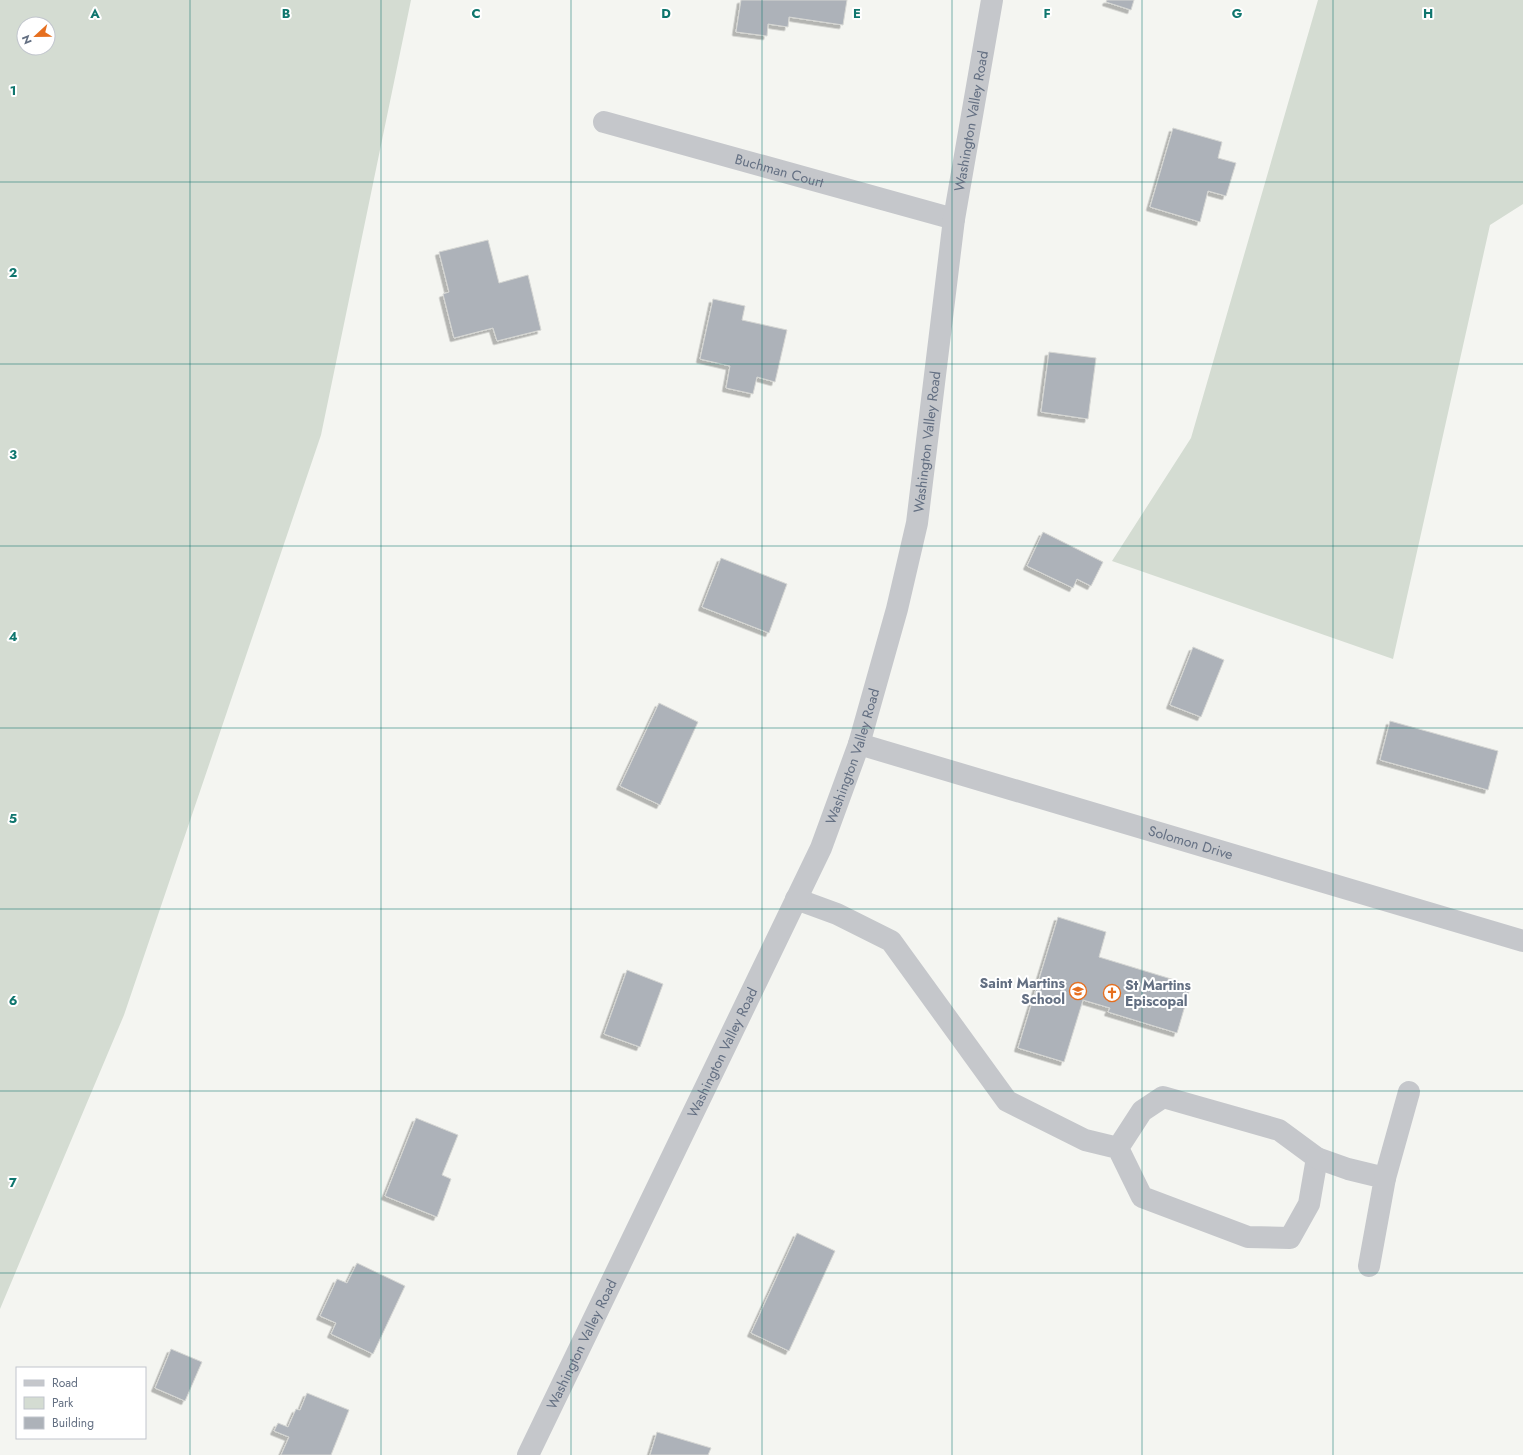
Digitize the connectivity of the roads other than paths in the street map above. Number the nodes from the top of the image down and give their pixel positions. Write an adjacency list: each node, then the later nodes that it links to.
1 (992, 0): 3 (street, Washington Valley Road)
2 (604, 122): 3 (street, Buchman Court)
3 (954, 219): 4 (street, Washington Valley Road)
4 (859, 744): 5 (street, Washington Valley Road); 6 (street, Solomon Drive)
5 (796, 899): 8 (street); 12 (street, Washington Valley Road)
6 (1523, 941)
7 (1410, 1092): 10 (street)
8 (1118, 1148): 9 (street); 9 (street)
9 (1318, 1158): 10 (street)
10 (1385, 1178): 11 (street)
11 (1368, 1266)
12 (528, 1455)

